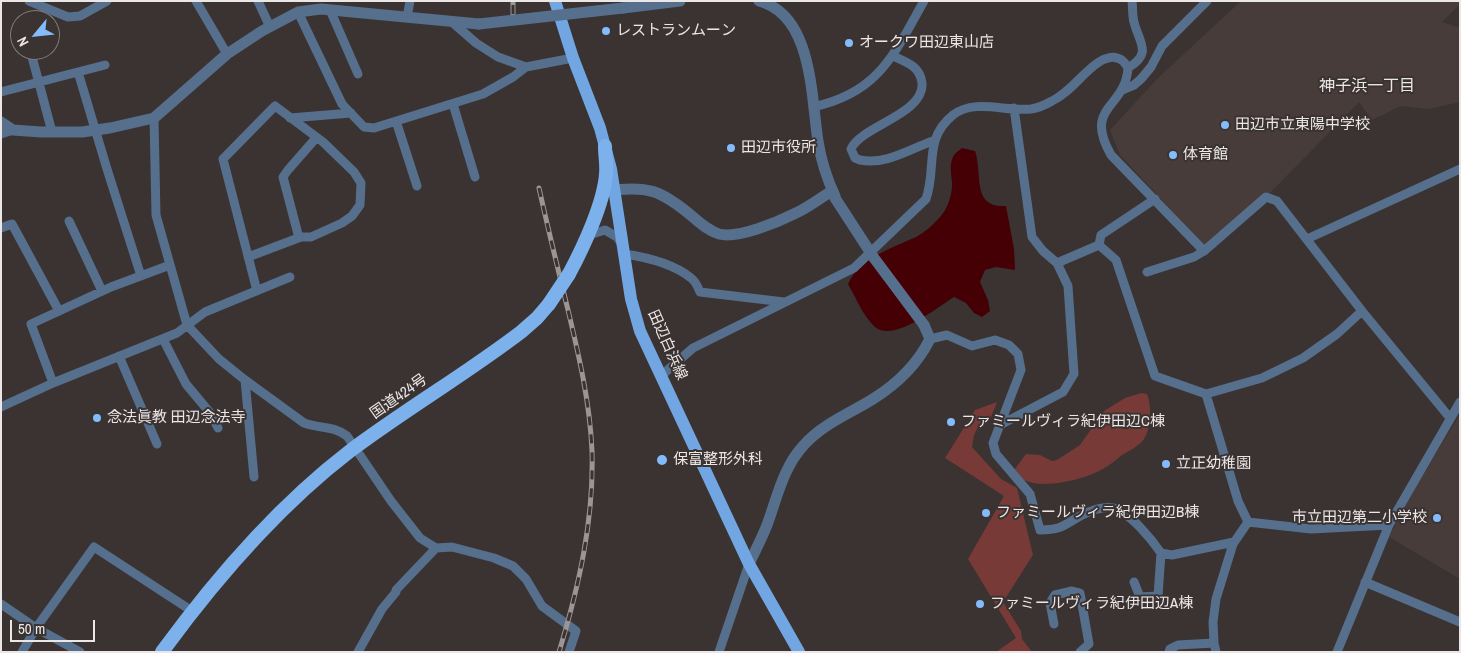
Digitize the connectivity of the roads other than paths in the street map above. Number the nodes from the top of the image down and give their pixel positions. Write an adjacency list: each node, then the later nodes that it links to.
1 (30, 1): 12 (street)
2 (107, 1): 12 (street)
3 (196, 1): 18 (street)
4 (258, 1): 17 (street)
5 (410, 1): 15 (street)
6 (555, 1): 20 (main road)
7 (680, 1): 16 (street, bridge)
8 (759, 1): 31 (street)
9 (924, 1): 19 (street)
10 (1132, 1): 24 (street)
11 (1207, 1): 28 (street)
12 (40, 3)
13 (324, 7): 14 (street); 15 (street); 26 (street)
14 (298, 12): 17 (street); 33 (street)
15 (408, 17): 16 (street)
16 (452, 22): 23 (street)
17 (270, 26): 18 (street)
18 (227, 54): 34 (street)
19 (893, 56): 31 (street); 43 (street)
20 (573, 58): 23 (street); 44 (main road)
21 (33, 60): 27 (street)
22 (105, 65): 25 (street)
23 (526, 67): 30 (street)
24 (1128, 68): 28 (street); 32 (street)
25 (78, 72): 27 (street); 39 (street)
26 (358, 74)
27 (39, 82): 29 (street); 40 (street)
28 (1122, 90): 50 (street)
29 (1, 92)
30 (453, 104): 36 (street); 46 (street)
31 (813, 107): 49 (street)
32 (1014, 108): 43 (street); 60 (street)
33 (351, 113): 35 (street); 36 (street)
34 (154, 118): 39 (street); 61 (street)
35 (290, 118): 42 (street); 59 (street)
36 (396, 121): 47 (street)
37 (1, 122): 38 (street)
38 (13, 130): 40 (street); 41 (street)
39 (95, 130): 40 (street); 63 (street)
40 (52, 132)
41 (1, 134)
42 (316, 138): 53 (street); 53 (street)
43 (933, 141): 67 (street)
44 (605, 146): 48 (highway, 国道424号)
45 (1460, 169): 54 (street)
46 (475, 177)
47 (417, 186)
48 (609, 191): 49 (street); 55 (highway, 国道424号); 57 (main road, 田辺白浜線)
49 (834, 194): 72 (street, bridge)
50 (1155, 199): 56 (street); 58 (street)
51 (69, 221): 65 (street)
52 (1, 228): 68 (street)
53 (299, 238): 59 (street)
54 (1308, 239): 58 (street); 69 (street)
55 (584, 244): 57 (street); 84 (highway, 国道424号, bridge)
56 (1098, 246): 60 (street); 77 (street)
57 (623, 250): 67 (street); 74 (main road, 田辺白浜線)
58 (1204, 251): 62 (street)
59 (248, 257): 66 (street)
60 (1057, 263): 81 (street)
61 (170, 265): 63 (street); 70 (street)
62 (1147, 272)
63 (141, 276): 65 (street)
64 (290, 277): 66 (street)
65 (102, 291): 68 (street)
66 (257, 291): 70 (street)
67 (784, 302): 74 (street)
68 (59, 311): 76 (street)
69 (1362, 311): 77 (street); 80 (street)
70 (187, 325): 71 (street); 75 (street)
71 (163, 339): 73 (street); 82 (street)
72 (930, 339): 81 (street); 91 (street)
73 (119, 356): 76 (street); 83 (street)
74 (662, 375): 91 (main road, 田辺白浜線)
75 (245, 380): 84 (street); 85 (street)
76 (54, 383): 79 (street)
77 (1206, 394): 86 (street)
78 (1460, 402): 80 (street)
79 (1, 407)
80 (1450, 418): 87 (street)
81 (1000, 425): 90 (street)
82 (218, 428)
83 (158, 444)
84 (355, 448): 89 (street); 95 (highway, 国道424号)
85 (254, 477)
86 (1248, 522): 87 (street); 88 (street)
87 (1389, 525): 93 (street)
88 (1234, 542): 90 (street); 99 (street)
89 (436, 548): 103 (street); 104 (street)
90 (1161, 553): 92 (street)
91 (749, 564): 105 (street); 106 (main road, 田辺白浜線)
92 (1134, 582)
93 (1365, 582): 96 (street); 109 (street)
94 (1, 604): 98 (street)
95 (192, 611): 98 (street); 102 (highway, 国道424号)
96 (1460, 622)
97 (1054, 624): 107 (street)
98 (36, 628): 100 (street); 101 (street)
99 (1215, 647): 108 (street)
100 (22, 652)
101 (80, 652)
102 (162, 652)
103 (358, 652)
104 (569, 652)
105 (720, 652)
106 (799, 652)
107 (1080, 652)
108 (1169, 652)
109 (1337, 652)

